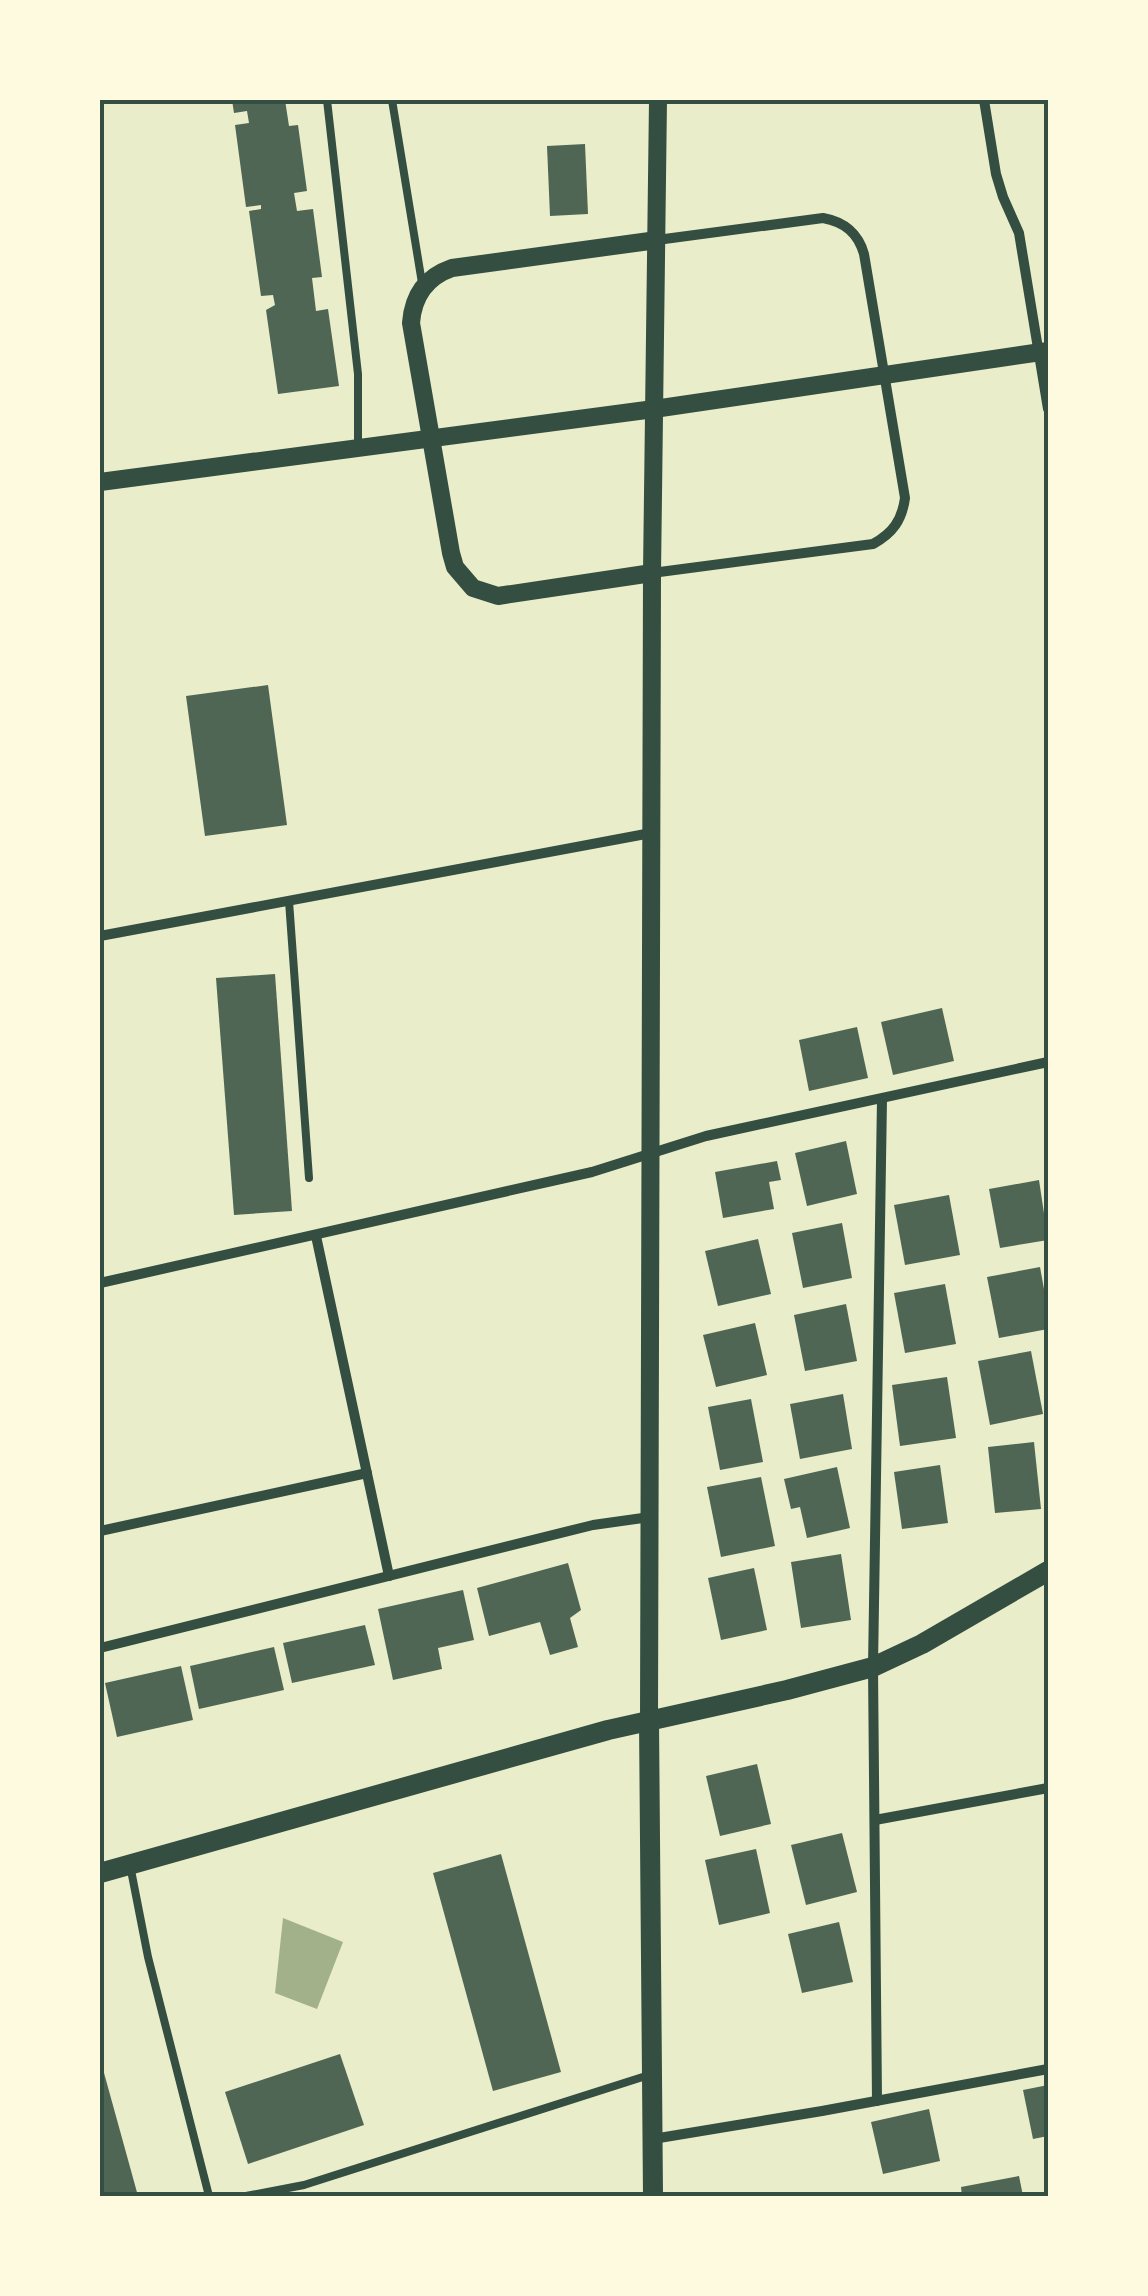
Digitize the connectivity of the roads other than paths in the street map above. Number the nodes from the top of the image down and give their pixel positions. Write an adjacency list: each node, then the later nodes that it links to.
1 (327, 100): 12 (lane)
2 (392, 100): 6 (lane)
3 (658, 100): 5 (street)
4 (984, 100): 7 (street)
5 (658, 240): 6 (street); 8 (street); 9 (street)
6 (422, 288): 11 (street)
7 (1044, 352): 8 (street); 10 (street)
8 (886, 375): 9 (street); 14 (street)
9 (654, 408): 11 (street); 14 (street)
10 (1048, 410)
11 (432, 438): 12 (street); 14 (street)
12 (358, 448): 13 (street)
13 (100, 482)
14 (652, 573): 15 (street)
15 (651, 834): 16 (street); 20 (street)
16 (289, 901): 17 (street); 21 (lane)
17 (100, 936)
18 (1048, 1062): 19 (street)
19 (882, 1099): 20 (street); 30 (street)
20 (650, 1155): 22 (street); 25 (street)
21 (309, 1178)
22 (316, 1236): 23 (street); 24 (street)
23 (100, 1283)
24 (367, 1473): 26 (street); 28 (street)
25 (650, 1517): 28 (street); 31 (street)
26 (100, 1531)
27 (1048, 1571): 30 (main road)
28 (389, 1576): 29 (street)
29 (100, 1648)
30 (873, 1667): 31 (main road); 33 (street)
31 (649, 1720): 34 (main road); 37 (main road)
32 (1048, 1788): 33 (street)
33 (875, 1820): 38 (street)
34 (130, 1864): 35 (main road); 40 (lane)
35 (100, 1873)
36 (1048, 2069): 38 (street)
37 (651, 2074): 39 (main road); 41 (lane)
38 (877, 2102): 39 (street)
39 (652, 2139): 42 (main road)
40 (209, 2196)
41 (246, 2196)
42 (652, 2196)

